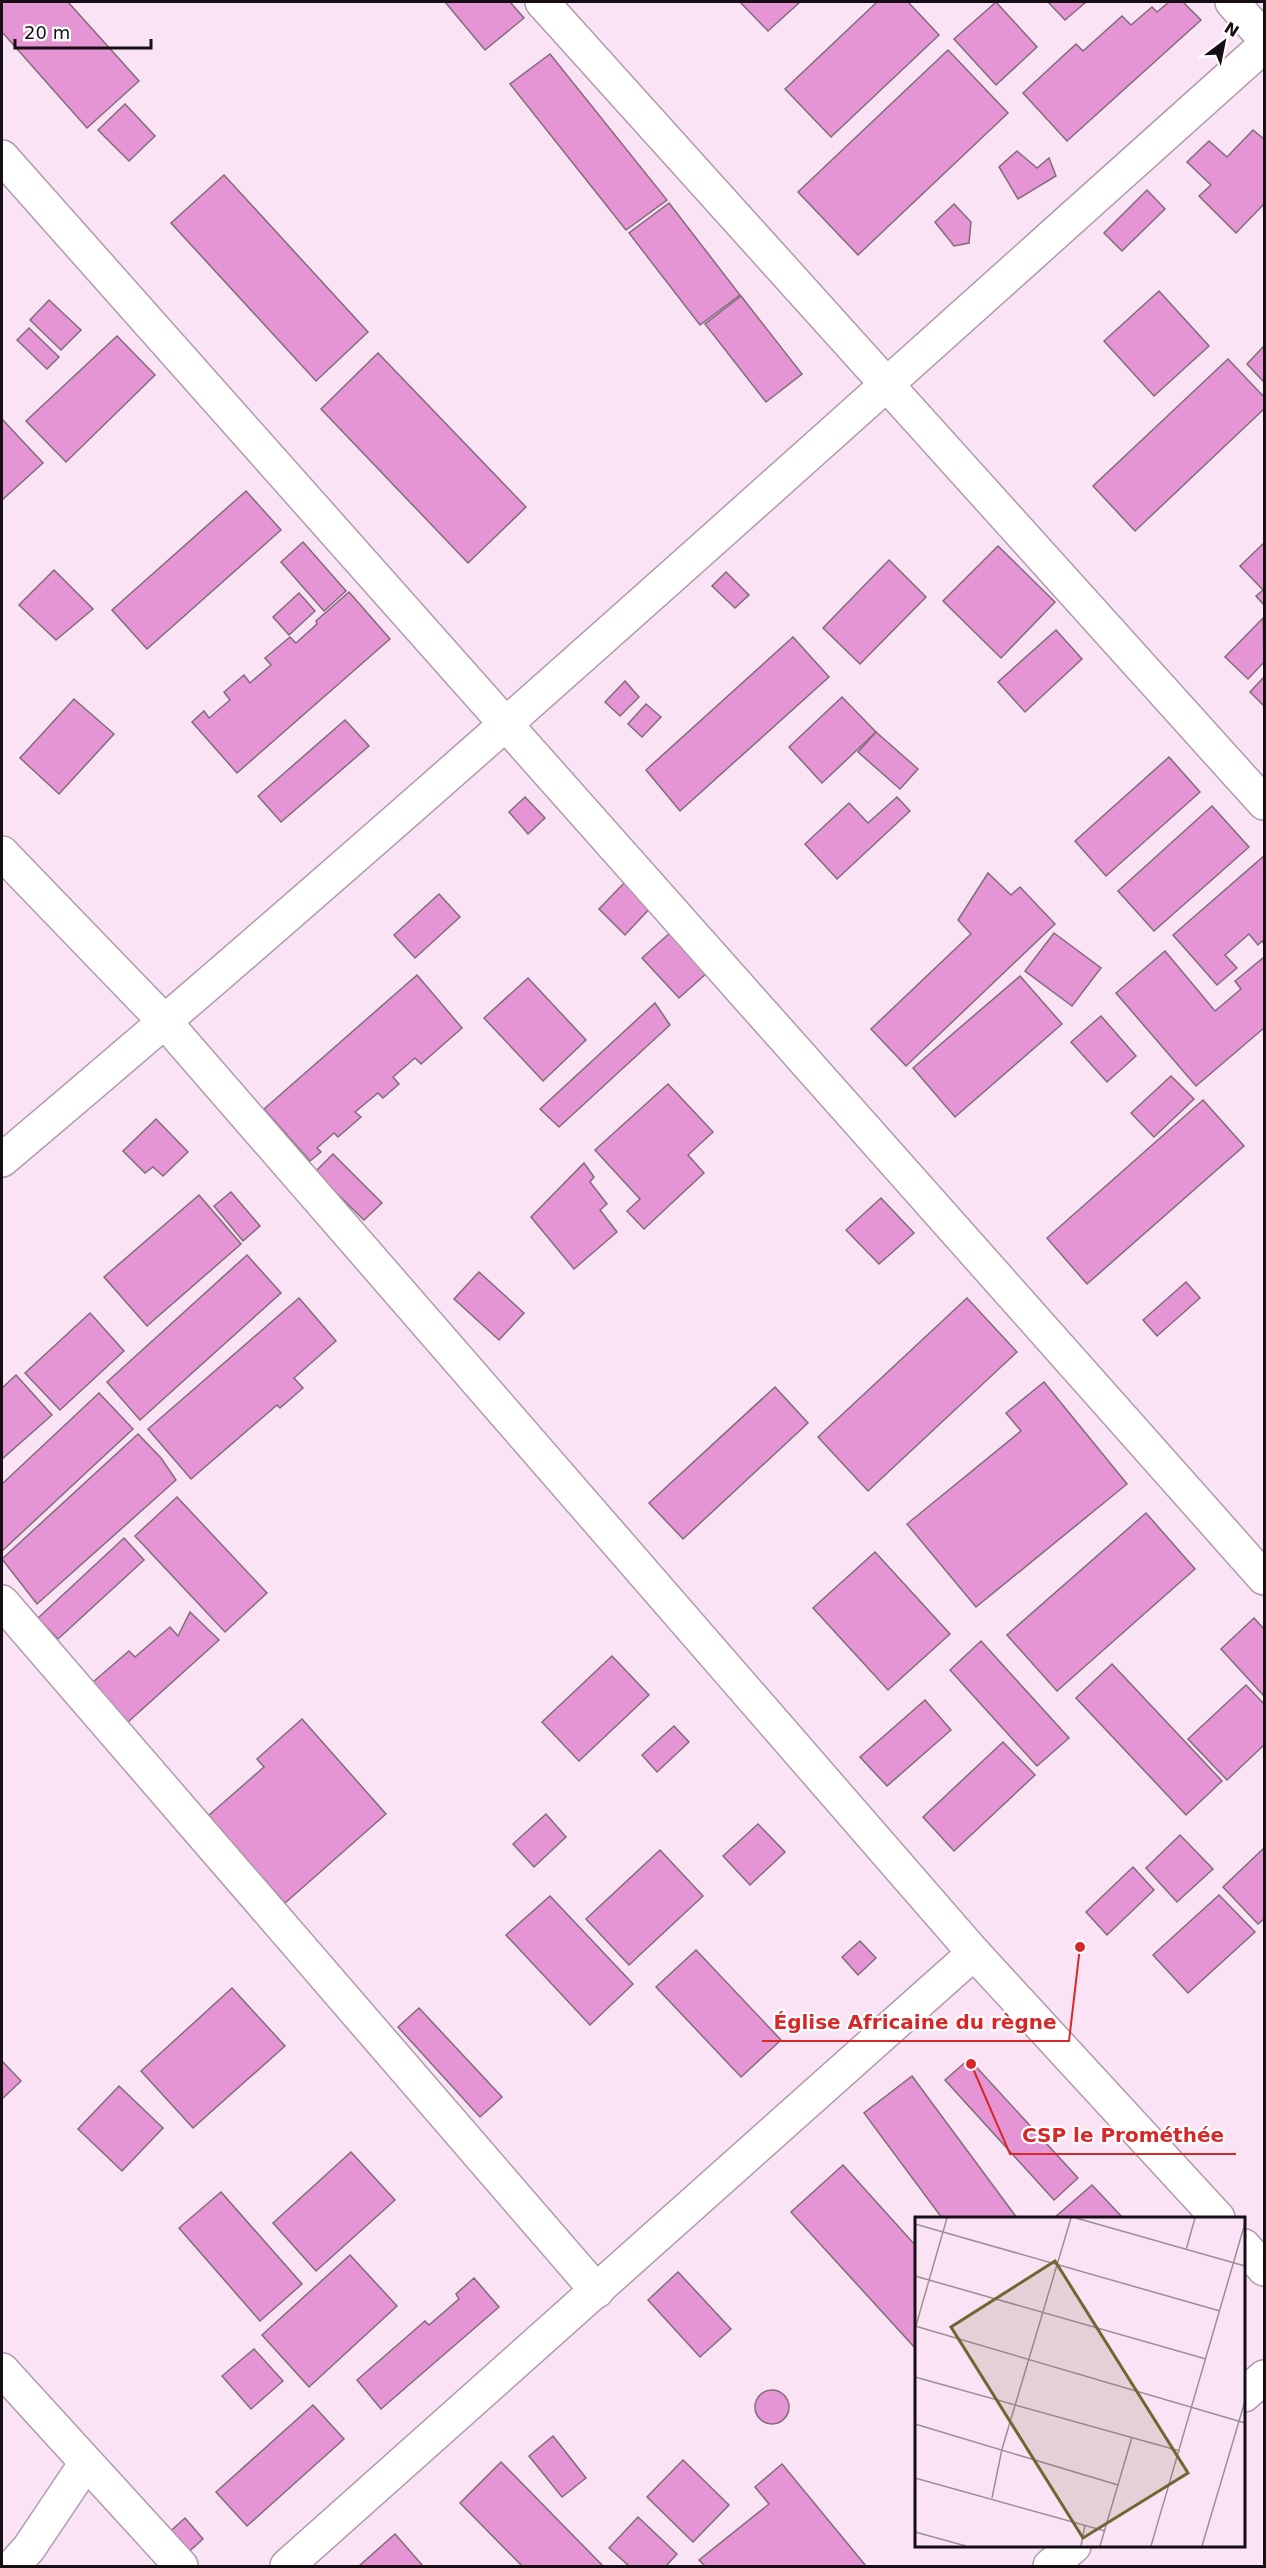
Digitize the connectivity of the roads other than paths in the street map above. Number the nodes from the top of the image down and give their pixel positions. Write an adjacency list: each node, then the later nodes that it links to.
1 (542, 2): 6 (street)
2 (1232, 2): 3 (street)
3 (1264, 38)
4 (1264, 46): 6 (street)
5 (2, 157): 7 (street)
6 (887, 384): 7 (street); 8 (street)
7 (506, 725): 10 (street); 12 (street)
8 (1264, 803)
9 (2, 853): 10 (street)
10 (165, 1022): 11 (street); 14 (street)
11 (2, 1160)
12 (1264, 1578)
13 (2, 1602): 18 (street)
14 (974, 1953): 15 (street); 18 (street)
15 (1217, 2217)
16 (1245, 2247): 17 (street)
17 (1264, 2269)
18 (597, 2291): 26 (street)
19 (2, 2370): 22 (street)
20 (1264, 2377): 21 (street)
21 (1245, 2395)
22 (86, 2463): 24 (street); 25 (street)
23 (1073, 2547): 27 (street)
24 (13, 2566)
25 (181, 2566)
26 (287, 2566)
27 (1050, 2566)

